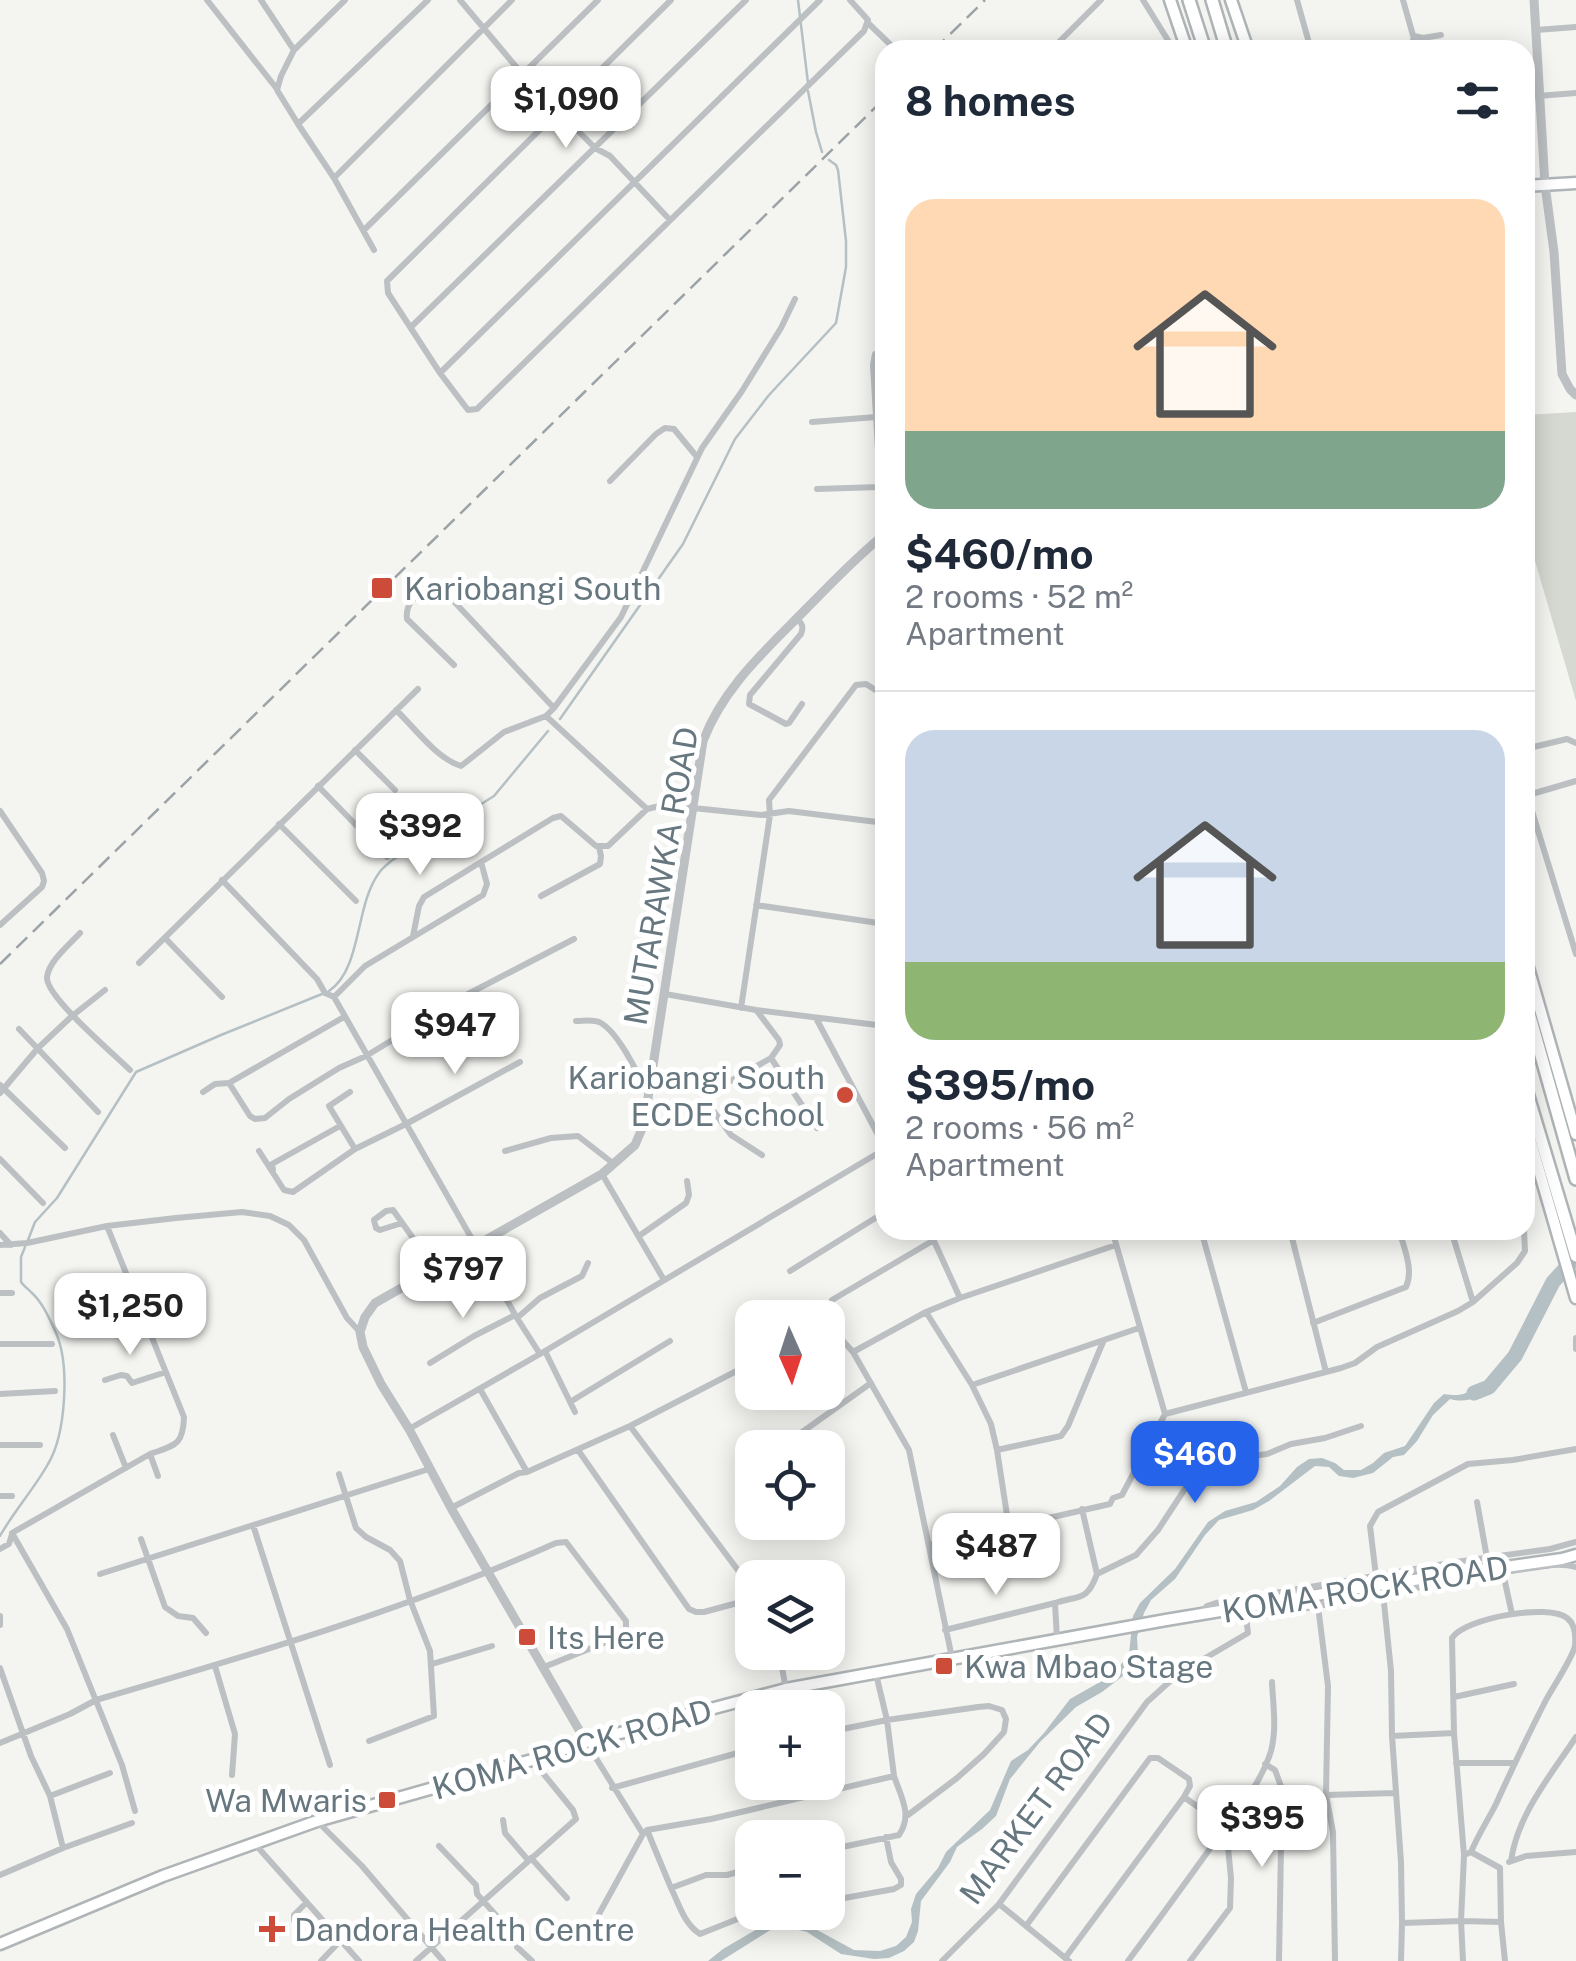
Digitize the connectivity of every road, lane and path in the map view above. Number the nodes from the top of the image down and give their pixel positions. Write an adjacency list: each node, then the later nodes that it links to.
1 (207, 0): 38 (street)
2 (261, 0): 36 (street)
3 (344, 0): 36 (street)
4 (428, 0): 43 (street)
5 (460, 0): 23 (street)
6 (512, 0): 23 (street)
7 (598, 0): 37 (street)
8 (671, 0): 42 (street)
9 (746, 0): 44 (street)
10 (820, 0): 46 (street)
11 (850, 0): 21 (street)
12 (1100, 0): 28 (street)
13 (1142, 0): 29 (street)
14 (1170, 0): 30 (main road)
15 (1189, 0): 31 (main road)
16 (1212, 0): 32 (main road)
17 (1231, 0): 33 (main road)
18 (1297, 0): 34 (street)
19 (1402, 0): 25 (street)
20 (1534, 0): 24 (street)
21 (868, 23): 27 (street); 50 (street)
22 (1576, 27): 24 (street)
23 (484, 30): 37 (street); 45 (street)
24 (1536, 30): 41 (street)
25 (1414, 36): 26 (street); 35 (street)
26 (1442, 36)
27 (886, 40)
28 (1061, 40)
29 (1168, 40)
30 (1184, 40)
31 (1203, 40)
32 (1224, 40)
33 (1245, 40)
34 (1308, 40)
35 (1413, 40)
36 (294, 50): 38 (street)
37 (523, 75): 42 (street); 51 (street)
38 (277, 90): 43 (street)
39 (1576, 93): 41 (street)
40 (1535, 97): 41 (street)
41 (1541, 97): 48 (street)
42 (558, 110): 44 (street); 54 (street)
43 (298, 124): 45 (street)
44 (595, 148): 46 (street); 54 (street)
45 (334, 178): 51 (street)
46 (634, 183): 50 (street); 55 (street)
47 (1576, 184): 48 (main road)
48 (1545, 185): 49 (main road); 56 (street)
49 (1535, 186)
50 (670, 220): 55 (street)
51 (364, 230): 52 (street)
52 (374, 250)
53 (795, 299): 59 (street)
54 (411, 327): 55 (street)
55 (440, 373)
56 (1576, 395)
57 (875, 417): 58 (street)
58 (812, 422)
59 (697, 456): 60 (street); 69 (street)
60 (610, 481)
61 (875, 487): 62 (street)
62 (817, 489)
63 (875, 543): 64 (street, MUTARAWKA ROAD)
64 (797, 618): 68 (street); 79 (street, MUTARAWKA ROAD)
65 (454, 665): 69 (street)
66 (418, 688): 70 (street)
67 (875, 690): 82 (street)
68 (802, 704)
69 (554, 708): 71 (street)
70 (396, 710): 71 (street); 74 (street)
71 (546, 716): 80 (street)
72 (1576, 743): 73 (street)
73 (1535, 747)
74 (355, 750): 76 (street); 77 (street)
75 (1576, 781): 78 (street)
76 (318, 786): 84 (street); 87 (street)
77 (396, 790)
78 (1535, 793)
79 (694, 808): 80 (street); 82 (street); 103 (street, MUTARAWKA ROAD)
80 (647, 809): 86 (street)
81 (0, 811): 94 (street)
82 (770, 815): 83 (street); 92 (street)
83 (875, 822)
84 (279, 824): 89 (street); 91 (street)
85 (1535, 824): 100 (street)
86 (599, 847): 88 (street); 90 (street)
87 (388, 857)
88 (481, 862): 97 (street); 97 (street)
89 (222, 880): 98 (street); 105 (street)
90 (541, 896)
91 (356, 901)
92 (756, 905): 95 (street); 107 (street)
93 (0, 908): 94 (street)
94 (3, 922)
95 (875, 923)
96 (80, 933): 109 (street)
97 (413, 936): 105 (street)
98 (165, 938): 101 (street); 104 (street)
99 (574, 939): 118 (street)
100 (1576, 954)
101 (139, 963)
102 (105, 990): 109 (street)
103 (665, 994): 107 (street); 126 (street, MUTARAWKA ROAD)
104 (222, 997)
105 (334, 997): 110 (street)
106 (1535, 1002): 116 (main road)
107 (741, 1008): 108 (street)
108 (756, 1010): 111 (street); 119 (street)
109 (72, 1016): 117 (street); 121 (street)
110 (344, 1017): 118 (street); 122 (street)
111 (816, 1019): 114 (street); 132 (street)
112 (576, 1020): 126 (street)
113 (1535, 1022): 116 (main road)
114 (875, 1025)
115 (19, 1029): 117 (street)
116 (1544, 1043): 133 (main road); 146 (main road)
117 (38, 1048): 123 (street); 127 (street)
118 (366, 1056): 122 (street); 129 (street)
119 (771, 1058): 131 (street); 138 (street)
120 (520, 1062): 129 (street)
121 (130, 1070)
122 (228, 1083): 124 (street)
123 (1, 1089): 134 (street)
124 (202, 1092)
125 (350, 1092): 130 (street)
126 (649, 1094): 142 (street, MUTARAWKA ROAD)
127 (98, 1112)
128 (1535, 1121): 143 (main road)
129 (406, 1124): 135 (street); 165 (street)
130 (340, 1126): 135 (street); 144 (street)
131 (817, 1128)
132 (875, 1130)
133 (1576, 1134)
134 (64, 1148)
135 (355, 1149): 144 (street)
136 (259, 1151): 144 (street)
137 (506, 1152): 142 (street)
138 (762, 1155)
139 (875, 1155): 170 (street)
140 (1535, 1158): 149 (main road)
141 (0, 1159): 148 (street)
142 (615, 1164): 145 (street, MUTARAWKA ROAD)
143 (1550, 1173): 149 (main road); 166 (main road)
144 (274, 1174)
145 (602, 1174): 154 (street); 165 (street, MUTARAWKA ROAD)
146 (1576, 1180)
147 (687, 1181): 154 (street)
148 (43, 1204)
149 (1548, 1204): 173 (main road)
150 (875, 1218): 169 (street)
151 (402, 1223): 168 (street)
152 (107, 1226): 163 (street); 181 (street); 192 (street)
153 (0, 1233): 163 (street)
154 (638, 1236): 170 (street)
155 (934, 1240): 174 (street); 175 (street)
156 (1115, 1240): 164 (street)
157 (1204, 1240): 200 (street)
158 (1293, 1240): 179 (street)
159 (1402, 1240): 179 (street)
160 (1453, 1240): 176 (street)
161 (1524, 1240): 176 (street)
162 (0, 1244): 163 (street)
163 (11, 1245)
164 (1116, 1245): 174 (street); 180 (street)
165 (476, 1246): 168 (street, MUTARAWKA ROAD); 178 (street)
166 (1576, 1256)
167 (588, 1263): 178 (street)
168 (435, 1269): 181 (street, MUTARAWKA ROAD)
169 (790, 1271)
170 (664, 1280): 190 (street)
171 (0, 1293): 172 (street)
172 (12, 1294)
173 (1575, 1295)
174 (960, 1298): 177 (street)
175 (832, 1300)
176 (1473, 1302): 194 (street)
177 (926, 1312): 189 (street); 197 (street)
178 (516, 1316): 190 (street); 191 (street)
179 (1314, 1323): 194 (street)
180 (1139, 1328): 183 (street); 204 (street)
181 (360, 1332): 207 (street)
182 (1576, 1338): 188 (street)
183 (1104, 1340): 197 (street); 214 (street)
184 (670, 1341): 202 (street)
185 (845, 1343): 189 (street)
186 (0, 1344): 187 (street)
187 (52, 1344)
188 (1576, 1349)
189 (853, 1352): 196 (street)
190 (542, 1353): 198 (street); 202 (street)
191 (430, 1363)
192 (166, 1372): 195 (street); 215 (street)
193 (735, 1372): 205 (street)
194 (1326, 1372): 200 (street)
195 (104, 1380)
196 (871, 1383): 208 (street); 232 (street)
197 (972, 1385): 214 (street)
198 (480, 1389): 207 (street); 218 (street)
199 (55, 1391): 201 (street)
200 (1246, 1392): 204 (street)
201 (0, 1394)
202 (570, 1402): 203 (street)
203 (575, 1412)
204 (1165, 1414): 226 (street)
205 (630, 1426): 213 (street); 238 (street)
206 (1361, 1426): 243 (street)
207 (409, 1429): 217 (street)
208 (804, 1430)
209 (113, 1435): 216 (street)
210 (0, 1444): 211 (street)
211 (40, 1445)
212 (1576, 1449): 244 (street)
213 (578, 1450): 218 (street); 247 (street)
214 (998, 1450): 228 (street)
215 (150, 1454): 216 (street); 220 (street)
216 (126, 1468): 229 (street)
217 (429, 1468): 223 (street); 225 (street)
218 (527, 1472): 225 (street)
219 (340, 1474): 223 (street)
220 (158, 1476)
221 (0, 1496): 222 (street)
222 (12, 1496)
223 (345, 1496): 227 (street); 246 (street)
224 (1477, 1502): 235 (street)
225 (451, 1508): 240 (street)
226 (1082, 1510): 228 (street); 243 (street)
227 (253, 1525): 236 (street); 258 (street)
228 (1008, 1528): 232 (street)
229 (12, 1533): 233 (street); 271 (street)
230 (141, 1539): 236 (street)
231 (1576, 1542): 235 (street)
232 (930, 1546): 255 (street)
233 (0, 1549)
234 (1576, 1555): 237 (main road)
235 (1487, 1558): 244 (street)
236 (148, 1559): 242 (street); 256 (street)
237 (1562, 1559): 239 (main road, KOMA ROCK ROAD); 251 (main road, KOMA ROCK ROAD)
238 (735, 1566)
239 (1576, 1566): 241 (street)
240 (489, 1573): 246 (street); 263 (street); 263 (street)
241 (1503, 1573): 245 (street); 252 (street)
242 (100, 1574)
243 (1097, 1574): 248 (street)
244 (1376, 1576): 250 (street)
245 (1383, 1593): 249 (street); 276 (street)
246 (410, 1600): 258 (street); 261 (street)
247 (735, 1603)
248 (1055, 1603): 255 (street); 257 (street)
249 (1318, 1606): 251 (street); 293 (street)
250 (1199, 1614): 251 (main road, KOMA ROCK ROAD); 257 (main road, KOMA ROCK ROAD)
251 (1246, 1614): 319 (street, MARKET ROAD)
252 (1512, 1614): 270 (street); 284 (street)
253 (0, 1616): 254 (street)
254 (0, 1625)
255 (945, 1630): 260 (street)
256 (206, 1632)
257 (1058, 1639): 260 (main road, KOMA ROCK ROAD)
258 (290, 1641): 262 (street); 286 (street)
259 (492, 1646): 261 (street)
260 (952, 1659): 266 (main road, KOMA ROCK ROAD)
261 (432, 1664): 278 (street)
262 (214, 1666): 271 (street); 288 (street)
263 (544, 1667): 279 (street)
264 (0, 1669): 275 (street)
265 (782, 1670): 269 (street)
266 (876, 1672): 269 (main road, KOMA ROCK ROAD); 272 (street)
267 (1272, 1682): 285 (street)
268 (1514, 1684): 270 (street)
269 (786, 1689): 279 (main road, KOMA ROCK ROAD)
270 (1454, 1697): 274 (street)
271 (96, 1700): 275 (street); 295 (street)
272 (886, 1720): 273 (street); 289 (street); 296 (street)
273 (845, 1728)
274 (1454, 1732): 276 (street); 283 (street)
275 (24, 1733): 280 (street); 292 (street)
276 (1392, 1736): 291 (street)
277 (1576, 1737): 310 (street)
278 (369, 1742)
279 (586, 1742): 282 (main road, KOMA ROCK ROAD); 290 (street)
280 (0, 1743)
281 (735, 1753): 290 (street)
282 (532, 1760): 297 (main road, KOMA ROCK ROAD); 309 (street)
283 (1456, 1763): 284 (street); 308 (street)
284 (1514, 1763): 308 (street)
285 (1266, 1764): 300 (street); 339 (street)
286 (330, 1765)
287 (110, 1772): 292 (street)
288 (232, 1775)
289 (894, 1776): 296 (street); 301 (street)
290 (612, 1788): 301 (street)
291 (1395, 1793): 293 (street); 324 (street)
292 (50, 1796): 306 (street)
293 (1326, 1796): 340 (street)
294 (1184, 1798): 300 (street); 325 (street); 330 (street)
295 (135, 1811)
296 (908, 1814): 302 (street)
297 (317, 1820): 303 (main road, KOMA ROCK ROAD); 329 (street)
298 (503, 1820): 309 (street)
299 (132, 1823): 306 (street)
300 (1226, 1828): 337 (street); 338 (street)
301 (645, 1832): 314 (street); 320 (street)
302 (886, 1837): 305 (street); 315 (street)
303 (254, 1843): 318 (street); 328 (main road, KOMA ROCK ROAD)
304 (439, 1846): 317 (street)
305 (845, 1846)
306 (63, 1848): 313 (street)
307 (1576, 1852): 310 (street)
308 (1468, 1853): 311 (street); 322 (street)
309 (530, 1859): 316 (street); 317 (street)
310 (1511, 1861): 311 (street)
311 (1500, 1868): 323 (street)
312 (735, 1873): 314 (street)
313 (0, 1875)
314 (672, 1888): 321 (street)
315 (845, 1897)
316 (567, 1898)
317 (484, 1901): 329 (street); 335 (street)
318 (306, 1903): 326 (street); 327 (street)
319 (999, 1904): 325 (street); 336 (street, MARKET ROAD)
320 (599, 1914)
321 (735, 1920)
322 (1461, 1921): 323 (street); 324 (street); 342 (street)
323 (1501, 1922): 343 (street)
324 (1402, 1924): 341 (street)
325 (1026, 1926): 330 (street)
326 (300, 1929)
327 (340, 1941): 331 (street); 332 (street)
328 (0, 1944)
329 (431, 1948): 333 (street); 334 (street)
330 (1067, 1960)
331 (320, 1961)
332 (359, 1961)
333 (416, 1961)
334 (443, 1961)
335 (532, 1961)
336 (942, 1961)
337 (1128, 1961)
338 (1190, 1961)
339 (1279, 1961)
340 (1335, 1961)
341 (1401, 1961)
342 (1463, 1961)
343 (1505, 1961)

